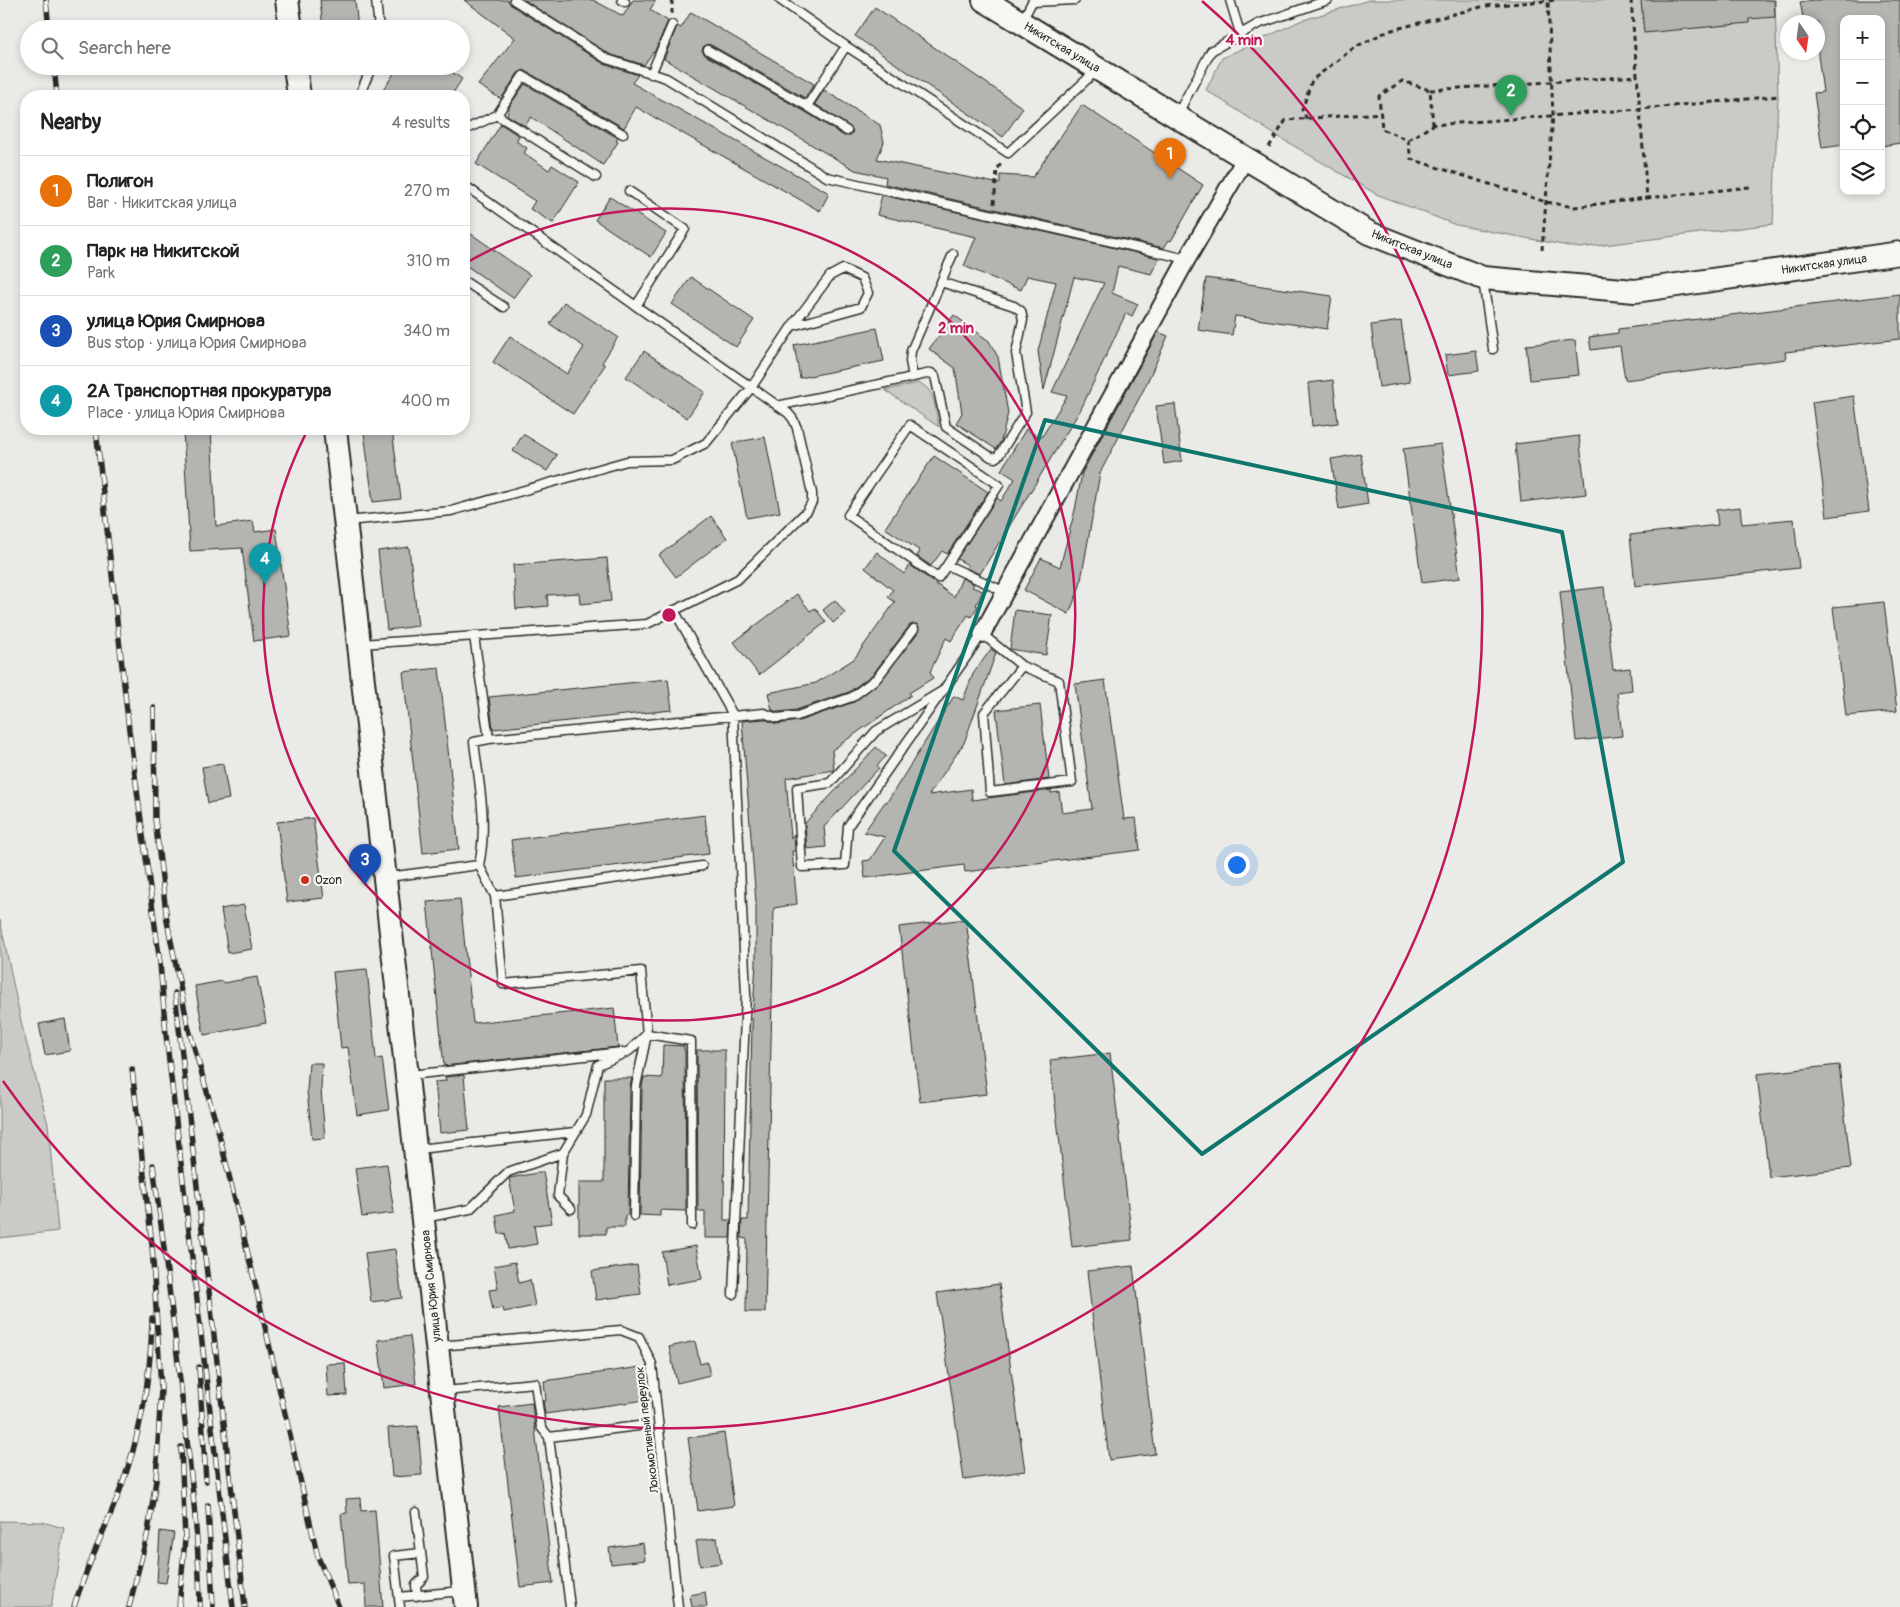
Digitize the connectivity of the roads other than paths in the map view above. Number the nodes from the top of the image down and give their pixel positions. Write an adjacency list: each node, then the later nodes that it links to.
1 (287, 0): 10 (main road)
2 (376, 0): 11 (lane)
3 (514, 0): 18 (lane)
4 (780, 0): 15 (lane)
5 (984, 0): 12 (main road, Никитская улица)
6 (1076, 0): 9 (lane)
7 (1230, 0): 14 (lane)
8 (1328, 0): 14 (lane)
9 (1033, 1): 12 (lane)
10 (289, 20)
11 (378, 20)
12 (1021, 23): 17 (main road, Никитская улица)
13 (672, 25): 18 (lane)
14 (1240, 33): 25 (lane)
15 (846, 46): 17 (lane); 23 (lane)
16 (708, 50): 23 (lane)
17 (1099, 69): 25 (main road, Никитская улица)
18 (651, 74): 35 (lane)
19 (296, 75): 21 (main road)
20 (368, 75): 22 (lane)
21 (298, 90)
22 (362, 90)
23 (807, 106): 27 (lane)
24 (496, 115): 26 (lane); 28 (lane); 30 (lane)
25 (1175, 117): 29 (main road, Никитская улица)
26 (470, 127)
27 (848, 131)
28 (623, 134)
29 (1245, 159): 35 (street); 36 (main road, Никитская улица)
30 (596, 177)
31 (470, 189): 39 (lane)
32 (629, 190): 39 (lane)
33 (952, 254): 37 (lane)
34 (1900, 254): 36 (main road, Никитская улица)
35 (1187, 259): 49 (street)
36 (1483, 278): 42 (lane)
37 (940, 282): 43 (lane); 43 (lane)
38 (470, 285): 40 (lane)
39 (636, 306): 44 (lane)
40 (504, 307)
41 (792, 326): 41 (lane); 44 (lane)
42 (1493, 349)
43 (913, 377): 45 (lane)
44 (751, 388): 45 (lane); 47 (lane)
45 (776, 406): 50 (lane)
46 (336, 435): 47 (main road, улица Юрия Смирнова)
47 (345, 521): 54 (main road, улица Юрия Смирнова)
48 (947, 565): 48 (lane); 49 (lane)
49 (1005, 592): 52 (street)
50 (674, 610): 53 (lane); 57 (lane)
51 (914, 629): 57 (lane)
52 (982, 634): 55 (lane); 56 (lane)
53 (474, 636): 54 (lane); 58 (lane)
54 (359, 644): 61 (main road, улица Юрия Смирнова)
55 (1022, 666): 55 (lane)
56 (944, 690): 56 (lane)
57 (733, 715): 58 (lane); 73 (lane)
58 (489, 739): 59 (lane)
59 (479, 865): 61 (lane); 62 (lane)
60 (702, 866): 62 (lane)
61 (386, 877): 65 (main road, улица Юрия Смирнова)
62 (495, 896): 63 (lane)
63 (647, 1034): 64 (lane); 70 (lane); 72 (lane)
64 (629, 1051): 65 (lane); 66 (lane)
65 (408, 1075): 67 (main road, улица Юрия Смирнова)
66 (575, 1132): 67 (lane); 68 (lane)
67 (416, 1150): 71 (main road, улица Юрия Смирнова)
68 (563, 1153): 69 (lane); 71 (lane)
69 (571, 1209)
70 (634, 1216)
71 (423, 1218): 74 (main road, улица Юрия Смирнова)
72 (692, 1225)
73 (733, 1294)
74 (437, 1346): 75 (main road, улица Юрия Смирнова); 85 (lane, Локомотивный переулок)
75 (442, 1391): 77 (lane); 82 (main road, улица Юрия Смирнова)
76 (638, 1426): 77 (lane)
77 (549, 1437): 84 (lane)
78 (416, 1512): 79 (lane)
79 (421, 1553): 80 (lane); 81 (lane)
80 (417, 1596): 81 (lane); 82 (lane)
81 (399, 1597): 83 (lane)
82 (465, 1599)
83 (400, 1607)
84 (570, 1607)
85 (678, 1607)

